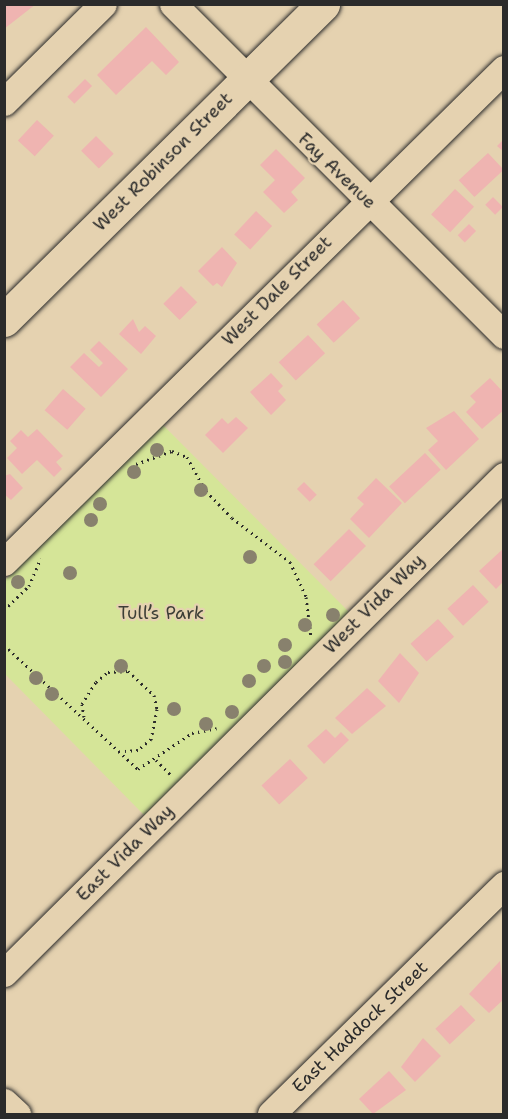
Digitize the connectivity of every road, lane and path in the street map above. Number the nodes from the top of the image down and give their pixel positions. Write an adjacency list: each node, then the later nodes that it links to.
1 (103, 4): 6 (street)
2 (173, 4): 5 (street, Fay Avenue)
3 (323, 5): 5 (main road, West Robinson Street)
4 (504, 69): 7 (street, West Dale Street)
5 (246, 79): 7 (street, Fay Avenue); 8 (main road, West Robinson Street)
6 (4, 102)
7 (368, 201): 9 (street, Fay Avenue); 13 (street, West Dale Street)
8 (4, 320)
9 (504, 335)
10 (129, 467): 16 (path)
11 (504, 476): 18 (street, West Vida Way)
12 (45, 549): 14 (path)
13 (4, 562)
14 (4, 610)
15 (4, 645): 17 (path)
16 (309, 645)
17 (84, 717): 19 (path); 19 (path)
18 (234, 729): 19 (path); 21 (street, East Vida Way)
19 (125, 751)
20 (504, 885): 24 (street, East Haddock Street)
21 (4, 973)
22 (4, 1102): 23 (street)
23 (17, 1114)
24 (271, 1114)

